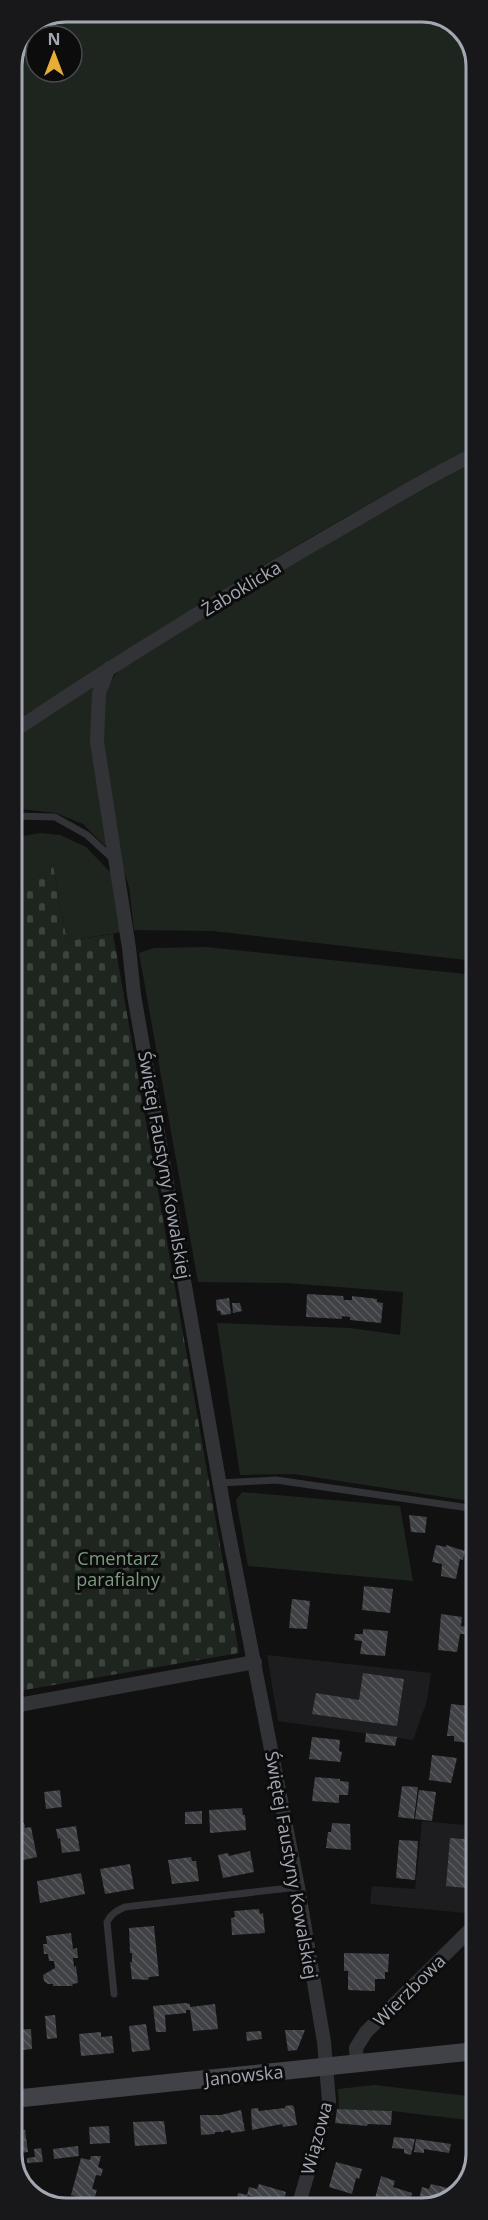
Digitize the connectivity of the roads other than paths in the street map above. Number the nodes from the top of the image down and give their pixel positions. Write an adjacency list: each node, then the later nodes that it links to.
1 (465, 459): 2 (street, Żaboklicka)
2 (109, 668): 3 (street, Żaboklicka); 5 (street, Świętej Faustyny Kowalskiej)
3 (22, 725)
4 (22, 816): 5 (lane)
5 (116, 861): 6 (street, Świętej Faustyny Kowalskiej)
6 (220, 1483): 7 (lane); 8 (street, Świętej Faustyny Kowalskiej)
7 (465, 1507)
8 (255, 1662): 9 (street); 10 (street, Świętej Faustyny Kowalskiej)
9 (22, 1704)
10 (298, 1887): 12 (lane); 15 (street, Świętej Faustyny Kowalskiej)
11 (465, 1935): 14 (street, Wierzbowa)
12 (114, 1994)
13 (465, 2052): 14 (main road, Janowska)
14 (357, 2064): 15 (main road, Janowska)
15 (326, 2067): 16 (main road, Janowska); 17 (street, Wiązowa)
16 (22, 2098)
17 (300, 2198)

